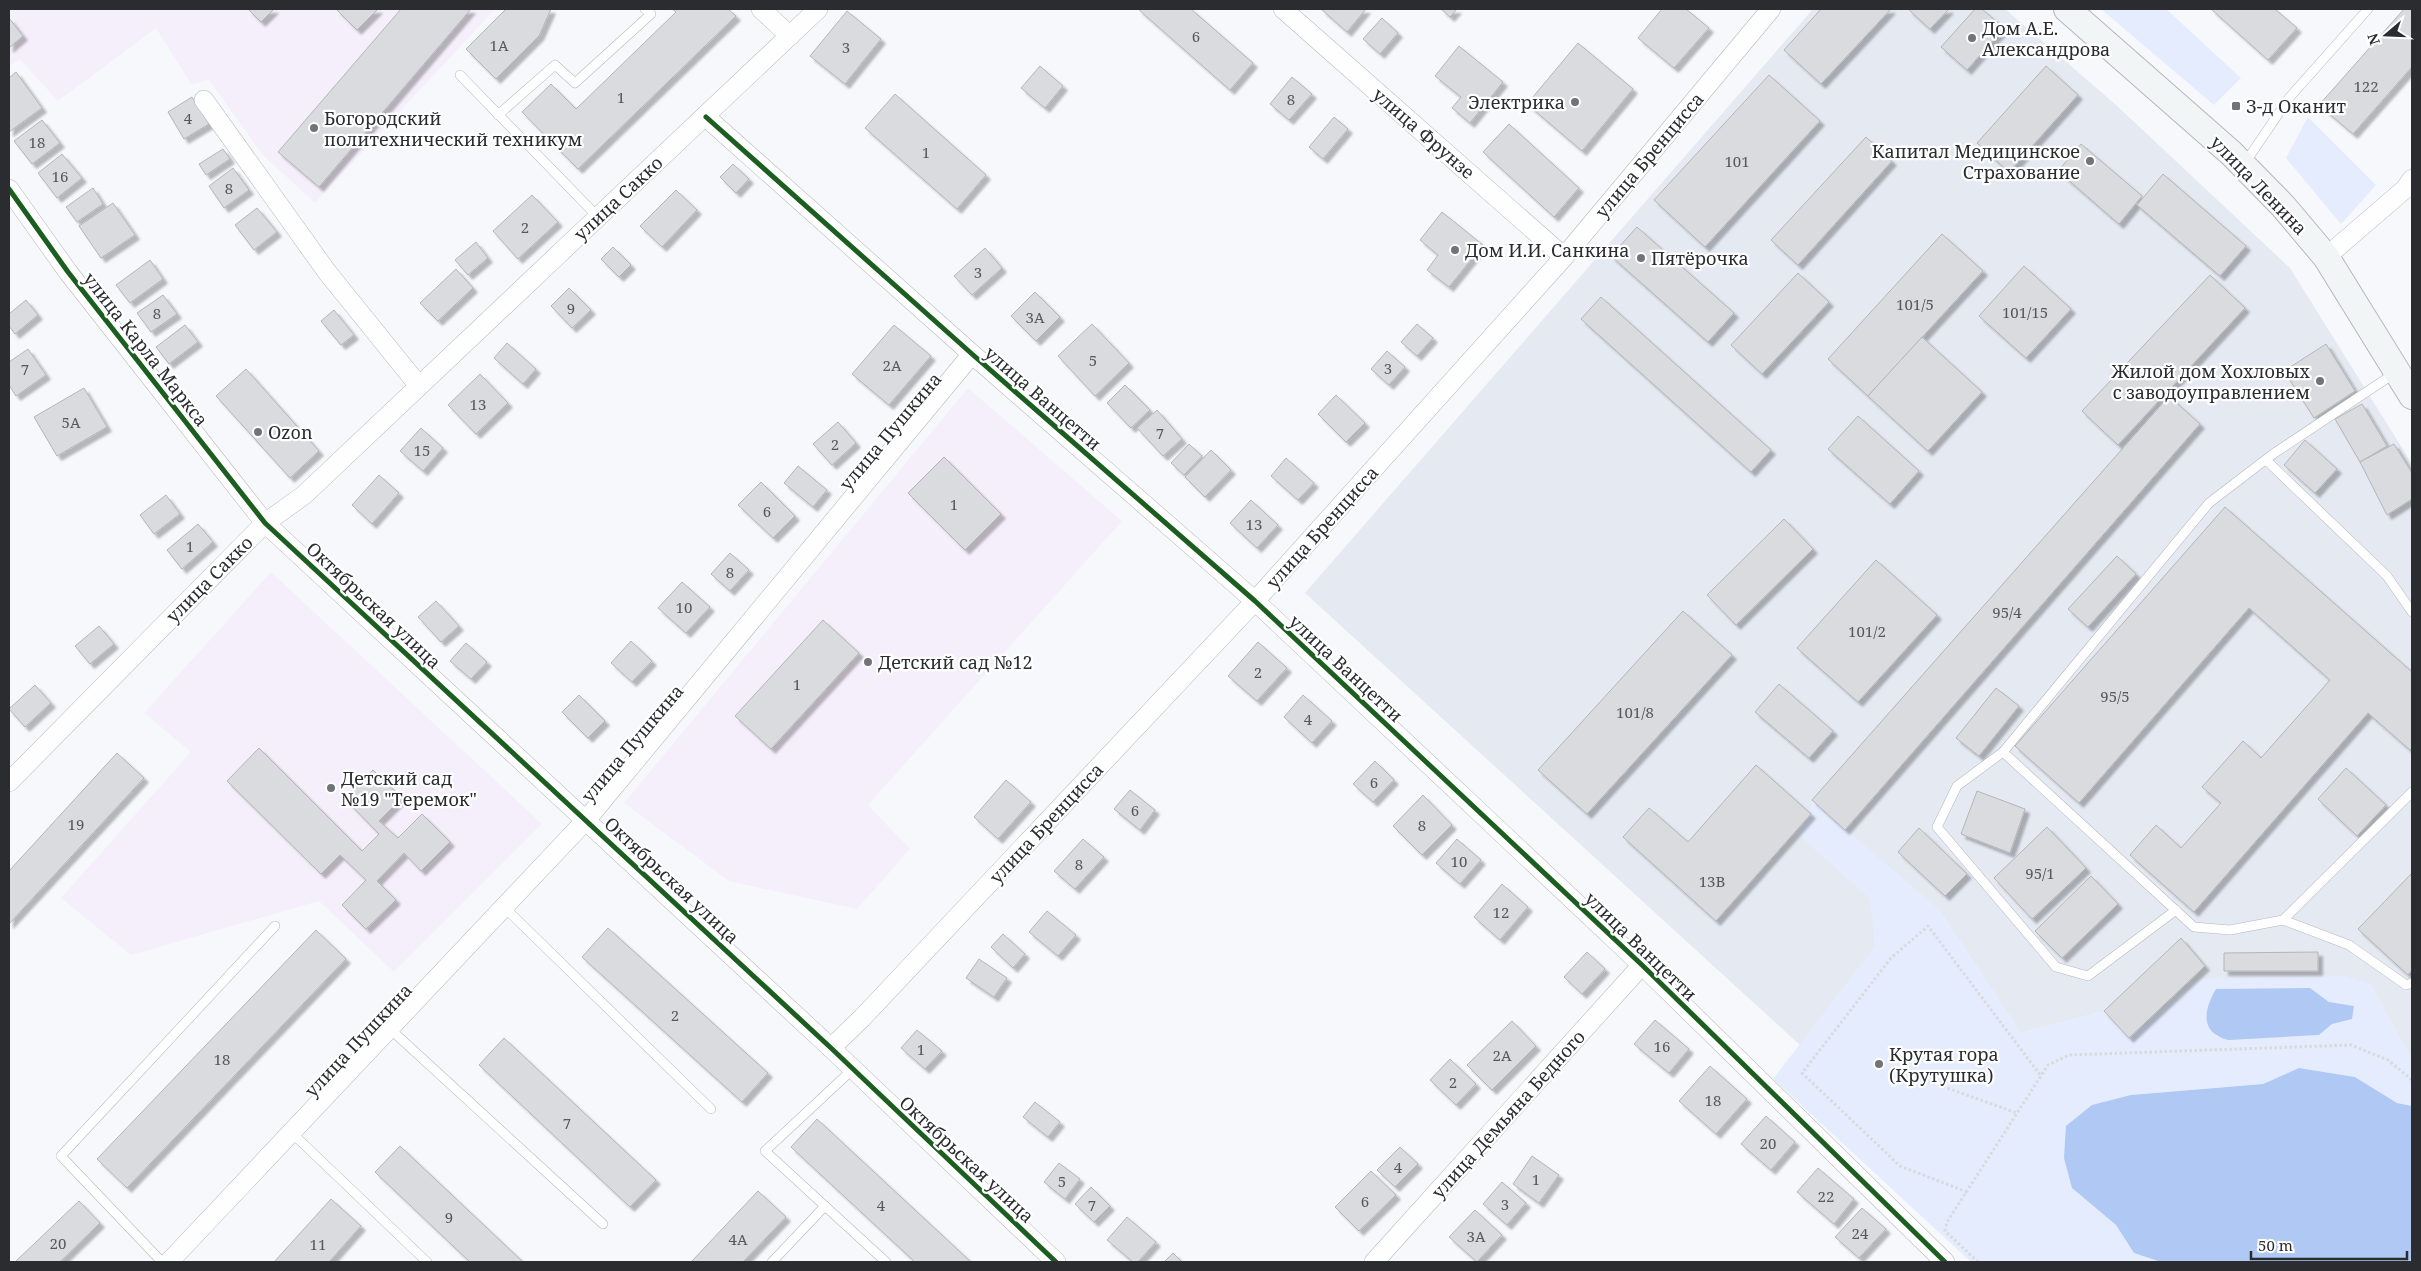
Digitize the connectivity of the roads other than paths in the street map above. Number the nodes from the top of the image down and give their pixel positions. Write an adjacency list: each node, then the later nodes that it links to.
1 (645, 9): 11 (lane)
2 (761, 9): 8 (street)
3 (818, 9): 8 (street, улица Сакко)
4 (1283, 9): 17 (street, улица Фрунзе)
5 (1771, 9): 17 (street, улица Бренцисса)
6 (2067, 9): 13 (street, улица Ленина)
7 (2368, 9): 13 (lane)
8 (790, 36): 12 (street, улица Сакко)
9 (460, 75): 11 (lane)
10 (204, 100): 21 (street)
11 (498, 115): 16 (lane)
12 (706, 117): 16 (street, улица Сакко); 19 (street, улица Ванцетти)
13 (2244, 165): 18 (street, улица Ленина)
14 (2412, 179): 18 (street)
15 (9, 188): 24 (street, улица Карла Маркса)
16 (598, 216): 21 (street, улица Сакко)
17 (1564, 257): 25 (street, улица Бренцисса)
18 (2326, 257): 20 (street, улица Ленина)
19 (972, 354): 25 (street, улица Ванцетти); 30 (street, улица Пушкина)
20 (2397, 371): 22 (street, улица Ленина); 23 (lane)
21 (419, 386): 24 (street, улица Сакко)
22 (2412, 396)
23 (2266, 460): 26 (lane); 27 (lane)
24 (265, 524): 28 (street, улица Сакко); 30 (street, Октябрьская улица)
25 (1255, 601): 35 (street, улица Ванцетти); 38 (street, улица Бренцисса)
26 (2412, 612)
27 (2004, 752): 32 (lane); 32 (lane)
28 (9, 782)
29 (2412, 792): 33 (lane)
30 (587, 819): 31 (street, улица Пушкина); 38 (street, Октябрьская улица)
31 (503, 906): 37 (street, улица Пушкина); 40 (lane)
32 (2176, 910): 33 (lane)
33 (2283, 920): 36 (lane)
34 (275, 926): 44 (lane)
35 (1642, 965): 50 (street, улица Демьяна Бедного); 51 (street, улица Ванцетти)
36 (2412, 983)
37 (389, 1028): 41 (street, улица Пушкина); 43 (lane)
38 (832, 1048): 39 (street, Октябрьская улица)
39 (853, 1070): 42 (lane); 49 (street, Октябрьская улица)
40 (711, 1109)
41 (291, 1132): 45 (street, улица Пушкина); 46 (lane)
42 (824, 1206): 47 (lane); 48 (lane)
43 (603, 1224)
44 (162, 1262)
45 (169, 1262)
46 (427, 1262)
47 (772, 1262)
48 (886, 1262)
49 (1056, 1262)
50 (1374, 1262)
51 (1945, 1262)

